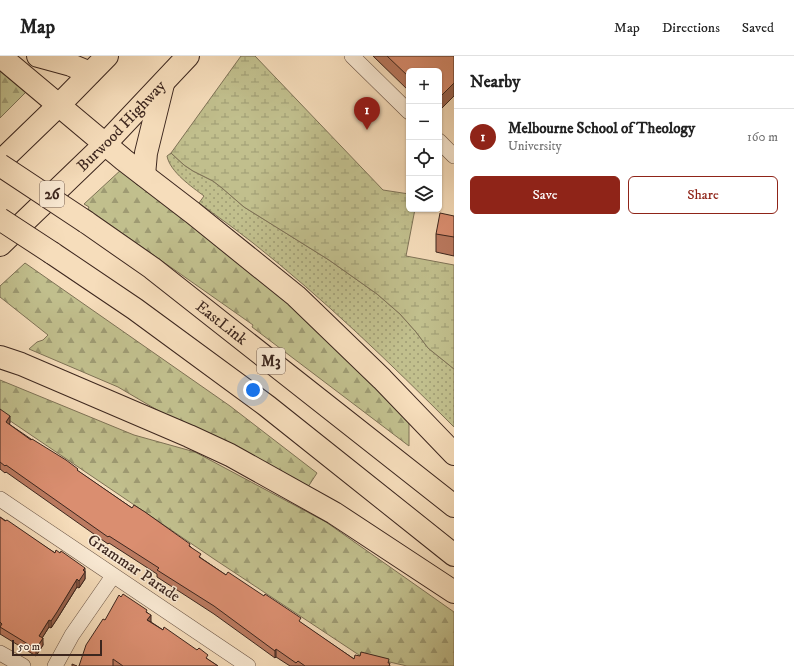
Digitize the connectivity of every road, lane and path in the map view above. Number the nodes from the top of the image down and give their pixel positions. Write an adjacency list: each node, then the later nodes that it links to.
1 (0, 56): 8 (highway)
2 (38, 56): 6 (highway)
3 (107, 56): 6 (highway)
4 (188, 56): 7 (highway, Burwood Highway / 26)
5 (352, 56): 9 (street)
6 (90, 73): 8 (highway)
7 (164, 82): 10 (highway, Burwood Highway / 26); 14 (highway)
8 (59, 106): 10 (highway); 13 (highway)
9 (406, 109)
10 (105, 144): 14 (highway); 16 (highway, Burwood Highway / 26)
11 (442, 144): 12 (street)
12 (454, 156)
13 (0, 164): 22 (highway, EastLink / M3, bridge)
14 (144, 175): 20 (highway)
15 (0, 219): 23 (highway, M3, bridge)
16 (0, 245)
17 (0, 342): 19 (highway)
18 (0, 357): 19 (highway)
19 (21, 364): 25 (highway)
20 (454, 454)
21 (0, 499): 24 (street, Grammar Parade)
22 (454, 505)
23 (454, 555)
24 (113, 576): 28 (street); 29 (street, Grammar Parade)
25 (454, 592)
26 (0, 652): 27 (street)
27 (23, 666)
28 (56, 666)
29 (248, 666)

